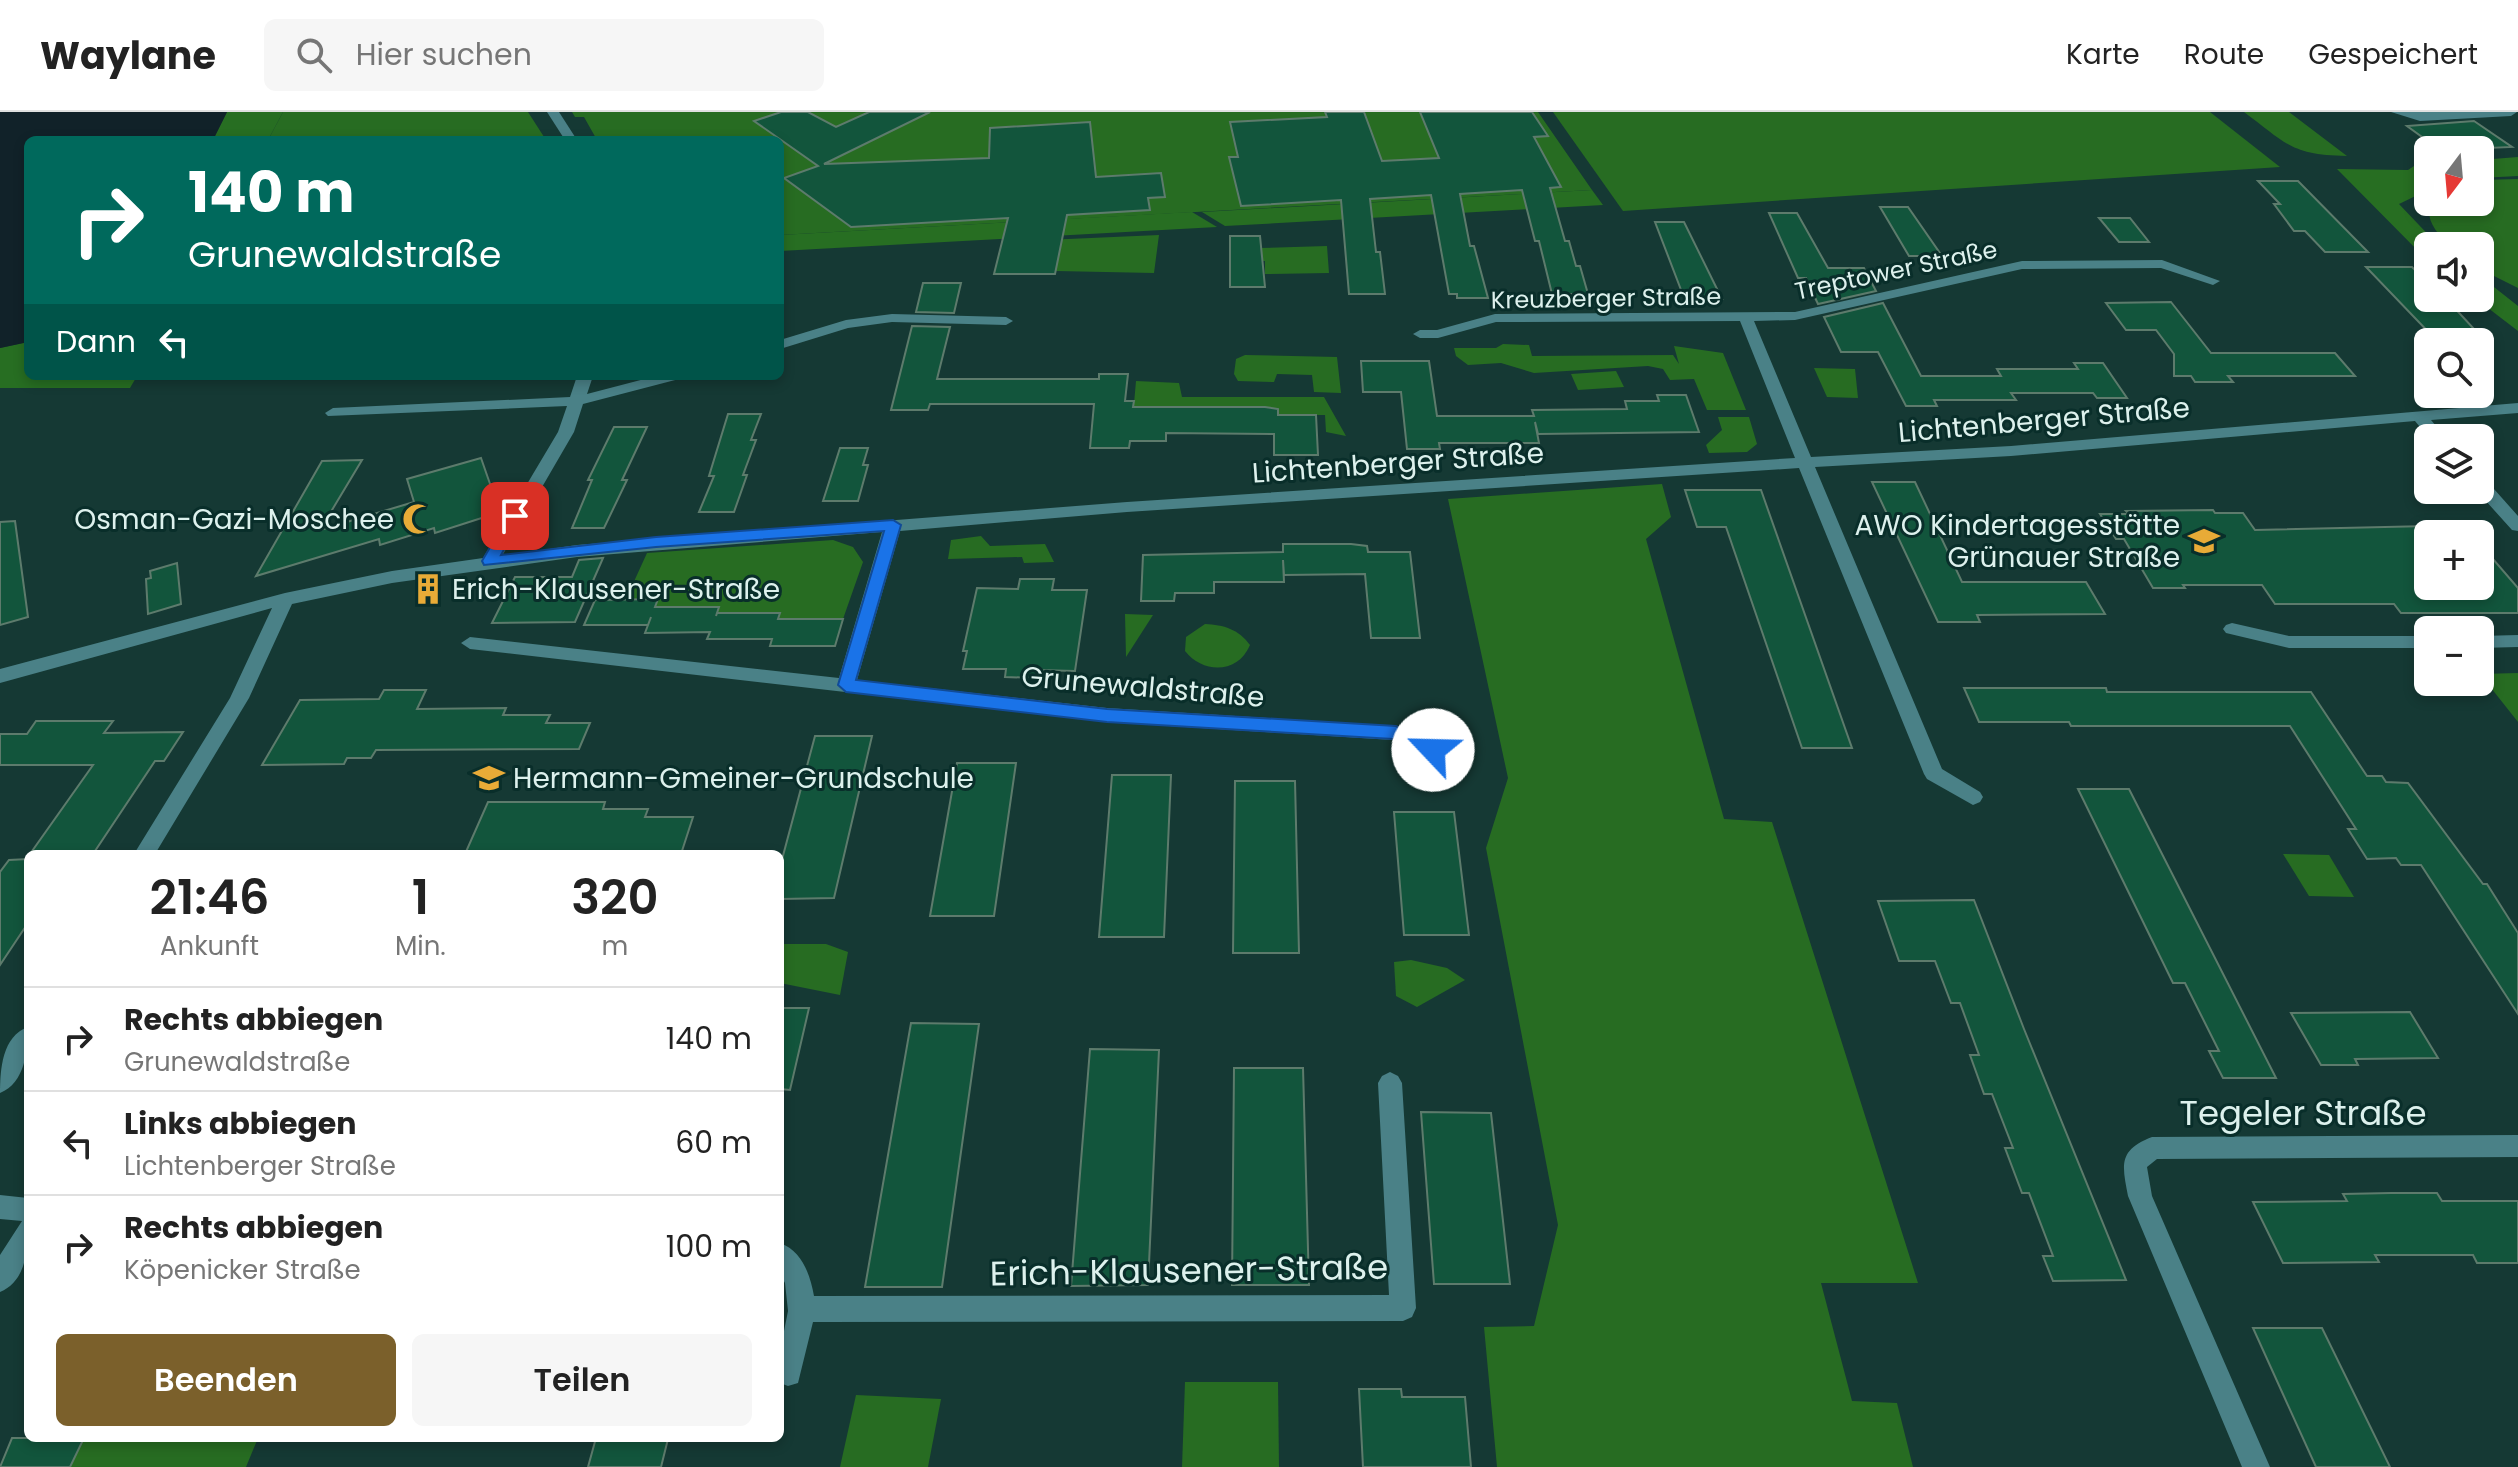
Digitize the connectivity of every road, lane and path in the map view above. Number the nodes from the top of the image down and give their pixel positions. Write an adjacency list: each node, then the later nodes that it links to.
1 (553, 112): 4 (street)
2 (2397, 112): 3 (street)
3 (2511, 112)
4 (568, 136)
5 (2213, 281): 6 (street, Treptower Straße)
6 (1745, 317): 8 (street, Kreuzberger Straße); 17 (street)
7 (1006, 321): 9 (street)
8 (1420, 334)
9 (784, 344)
10 (584, 380): 12 (street)
11 (658, 380): 12 (street)
12 (576, 401): 14 (street); 21 (street)
13 (2518, 408): 15 (street, Lichtenberger Straße)
14 (333, 413)
15 (2418, 415): 16 (street); 17 (street, Lichtenberger Straße)
16 (2426, 424)
17 (1804, 464): 19 (street, Lichtenberger Straße); 31 (street)
18 (2494, 499): 20 (street)
19 (893, 525): 21 (street, Lichtenberger Straße); 29 (street)
20 (2518, 526)
21 (490, 561): 22 (street, Lichtenberger Straße)
22 (285, 599): 28 (street, Lichtenberger Straße); 32 (street)
23 (2232, 629): 25 (street)
24 (2518, 641): 26 (street)
25 (2414, 642)
26 (2494, 642)
27 (470, 643): 29 (street, Grunewaldstraße)
28 (0, 676)
29 (846, 685): 30 (street, Grunewaldstraße)
30 (1433, 750)
31 (1973, 797)
32 (147, 850)
33 (24, 1043): 34 (street)
34 (0, 1082)
35 (1390, 1083): 42 (street, Erich-Klausener-Straße)
36 (2518, 1146): 44 (street, Tegeler Straße)
37 (0, 1207): 38 (street)
38 (24, 1210)
39 (24, 1238): 41 (street)
40 (784, 1259): 42 (street)
41 (0, 1279)
42 (802, 1309): 43 (street)
43 (788, 1373)
44 (2256, 1467)

